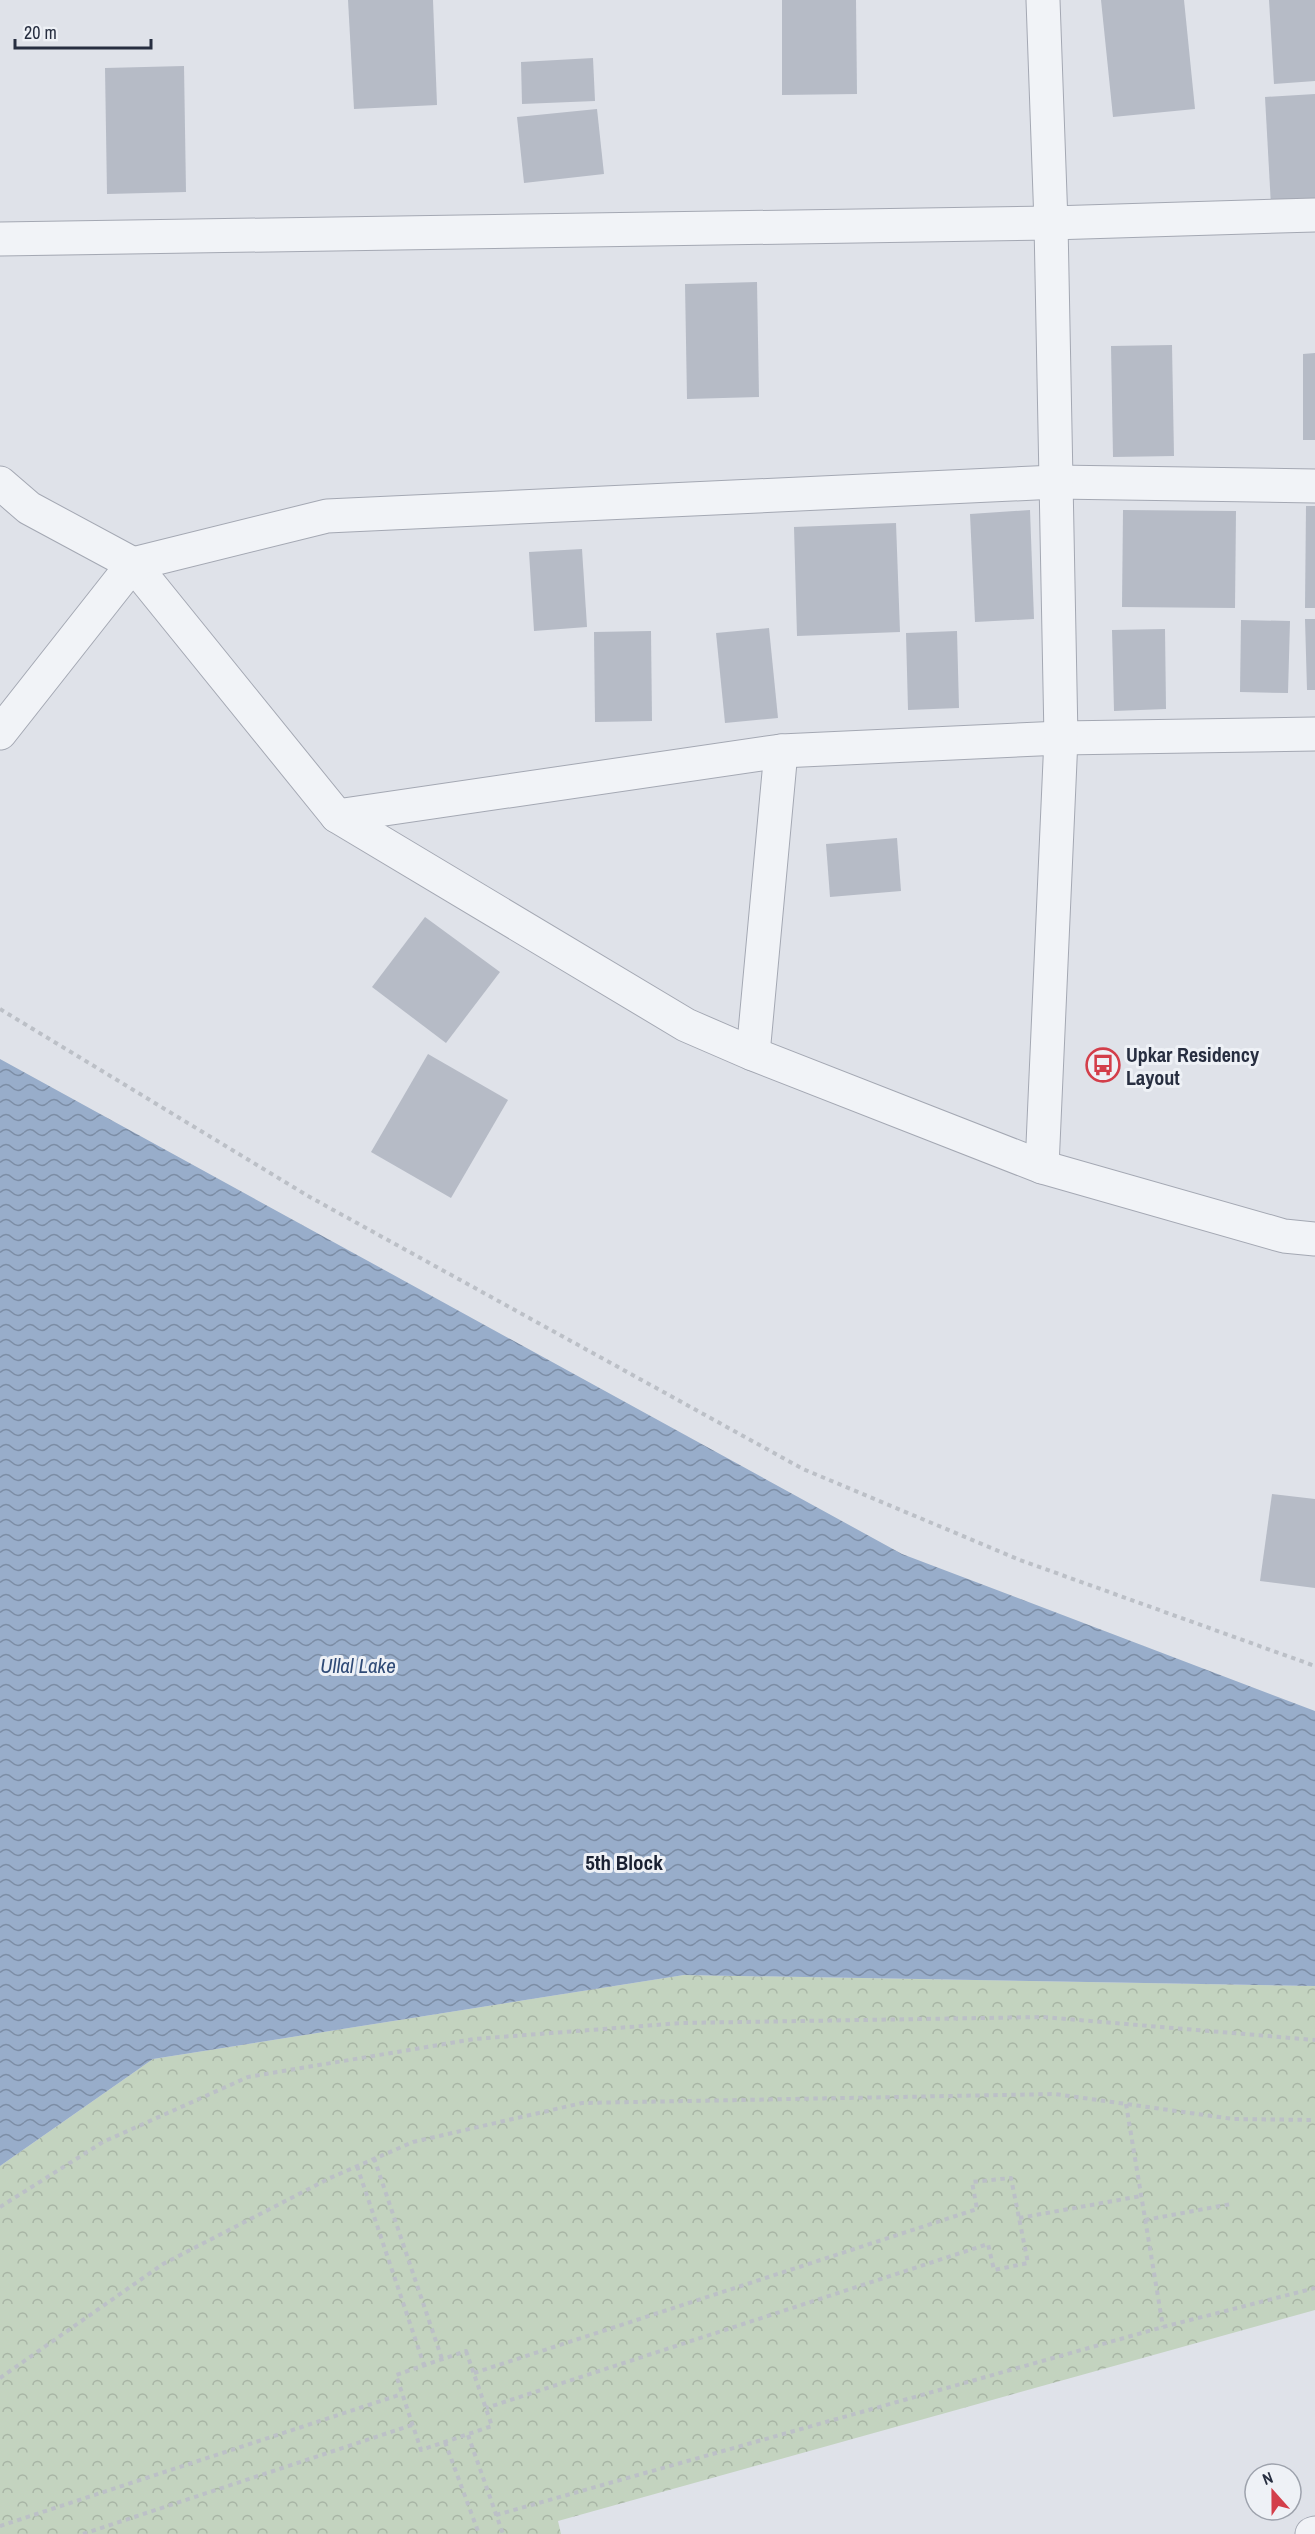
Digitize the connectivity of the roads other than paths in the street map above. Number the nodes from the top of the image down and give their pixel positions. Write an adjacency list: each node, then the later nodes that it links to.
1 (1043, 0): 3 (street)
2 (1315, 215): 3 (street)
3 (1051, 223): 4 (street); 6 (street)
4 (0, 239)
5 (0, 483): 8 (street)
6 (1056, 483): 7 (street); 8 (street); 11 (street)
7 (1315, 486)
8 (133, 564): 9 (street); 13 (street)
9 (0, 733)
10 (1315, 734): 11 (street)
11 (1061, 738): 12 (street); 15 (street)
12 (781, 751): 13 (street); 14 (street)
13 (336, 816): 14 (street)
14 (753, 1054): 15 (street)
15 (1042, 1167): 16 (street)
16 (1315, 1239)

